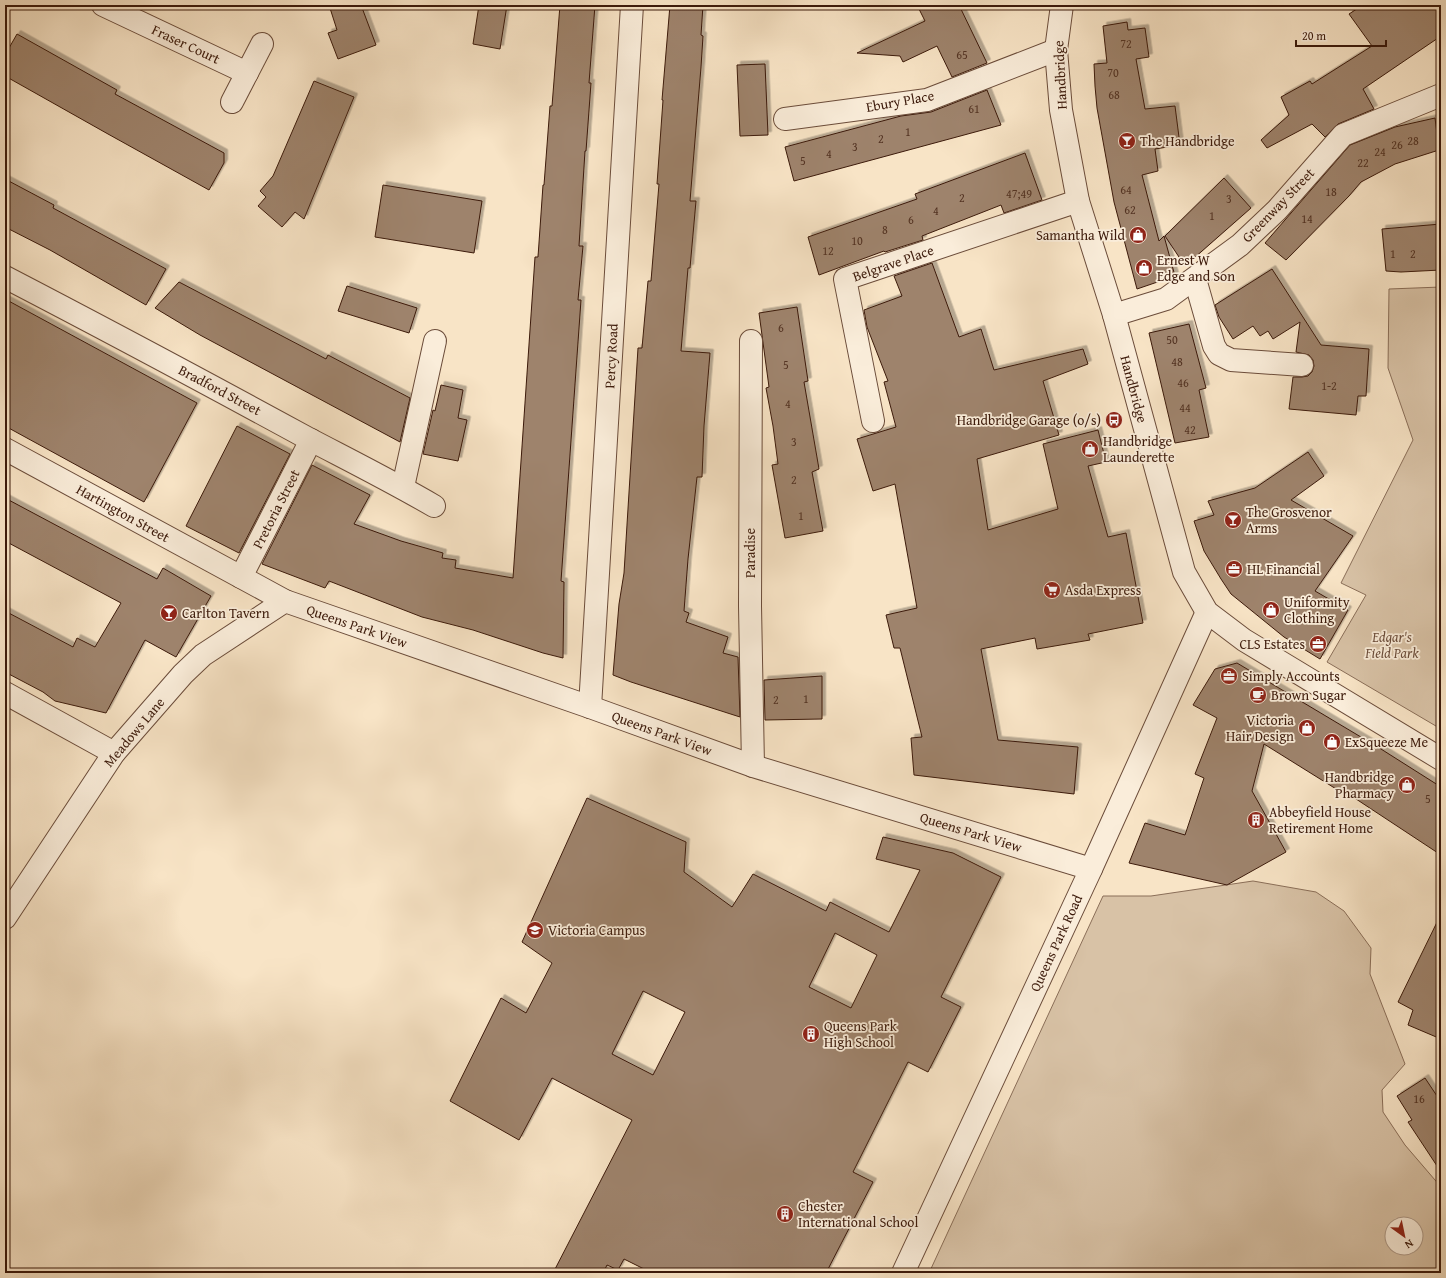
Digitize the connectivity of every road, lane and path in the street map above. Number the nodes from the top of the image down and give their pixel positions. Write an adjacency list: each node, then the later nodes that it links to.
1 (102, 5): 6 (street, Fraser Court)
2 (632, 5): 26 (street, Percy Road)
3 (1056, 6): 5 (street, Handbridge)
4 (262, 44): 6 (street)
5 (1056, 50): 9 (street, Ebury Place); 10 (street, Handbridge)
6 (247, 73): 8 (street)
7 (1441, 95): 12 (street, Greenway Street)
8 (232, 102)
9 (785, 119)
10 (1078, 201): 13 (street, Handbridge); 17 (street, Belgrave Place)
11 (5, 277): 18 (street, Bradford Street)
12 (1195, 279): 13 (street, Greenway Street); 16 (street)
13 (1114, 315): 24 (street, Handbridge)
14 (436, 341): 20 (street)
15 (751, 341): 29 (street, Paradise)
16 (1302, 365)
17 (873, 421)
18 (311, 440): 20 (street, Bradford Street); 22 (street, Pretoria Street)
19 (5, 449): 22 (street, Hartington Street)
20 (403, 487): 21 (street, Bradford Street)
21 (434, 506)
22 (241, 578): 23 (street, Queens Park View)
23 (285, 601): 26 (street, Queens Park View); 27 (street, Meadows Lane)
24 (1208, 612): 28 (street, Handbridge); 30 (street, Queens Park Road)
25 (5, 693): 27 (street)
26 (590, 707): 29 (street, Queens Park View)
27 (114, 752): 31 (street, Meadows Lane)
28 (1441, 759)
29 (753, 766): 30 (street, Queens Park View)
30 (1090, 869): 32 (street, Queens Park Road)
31 (5, 918)
32 (903, 1273)

